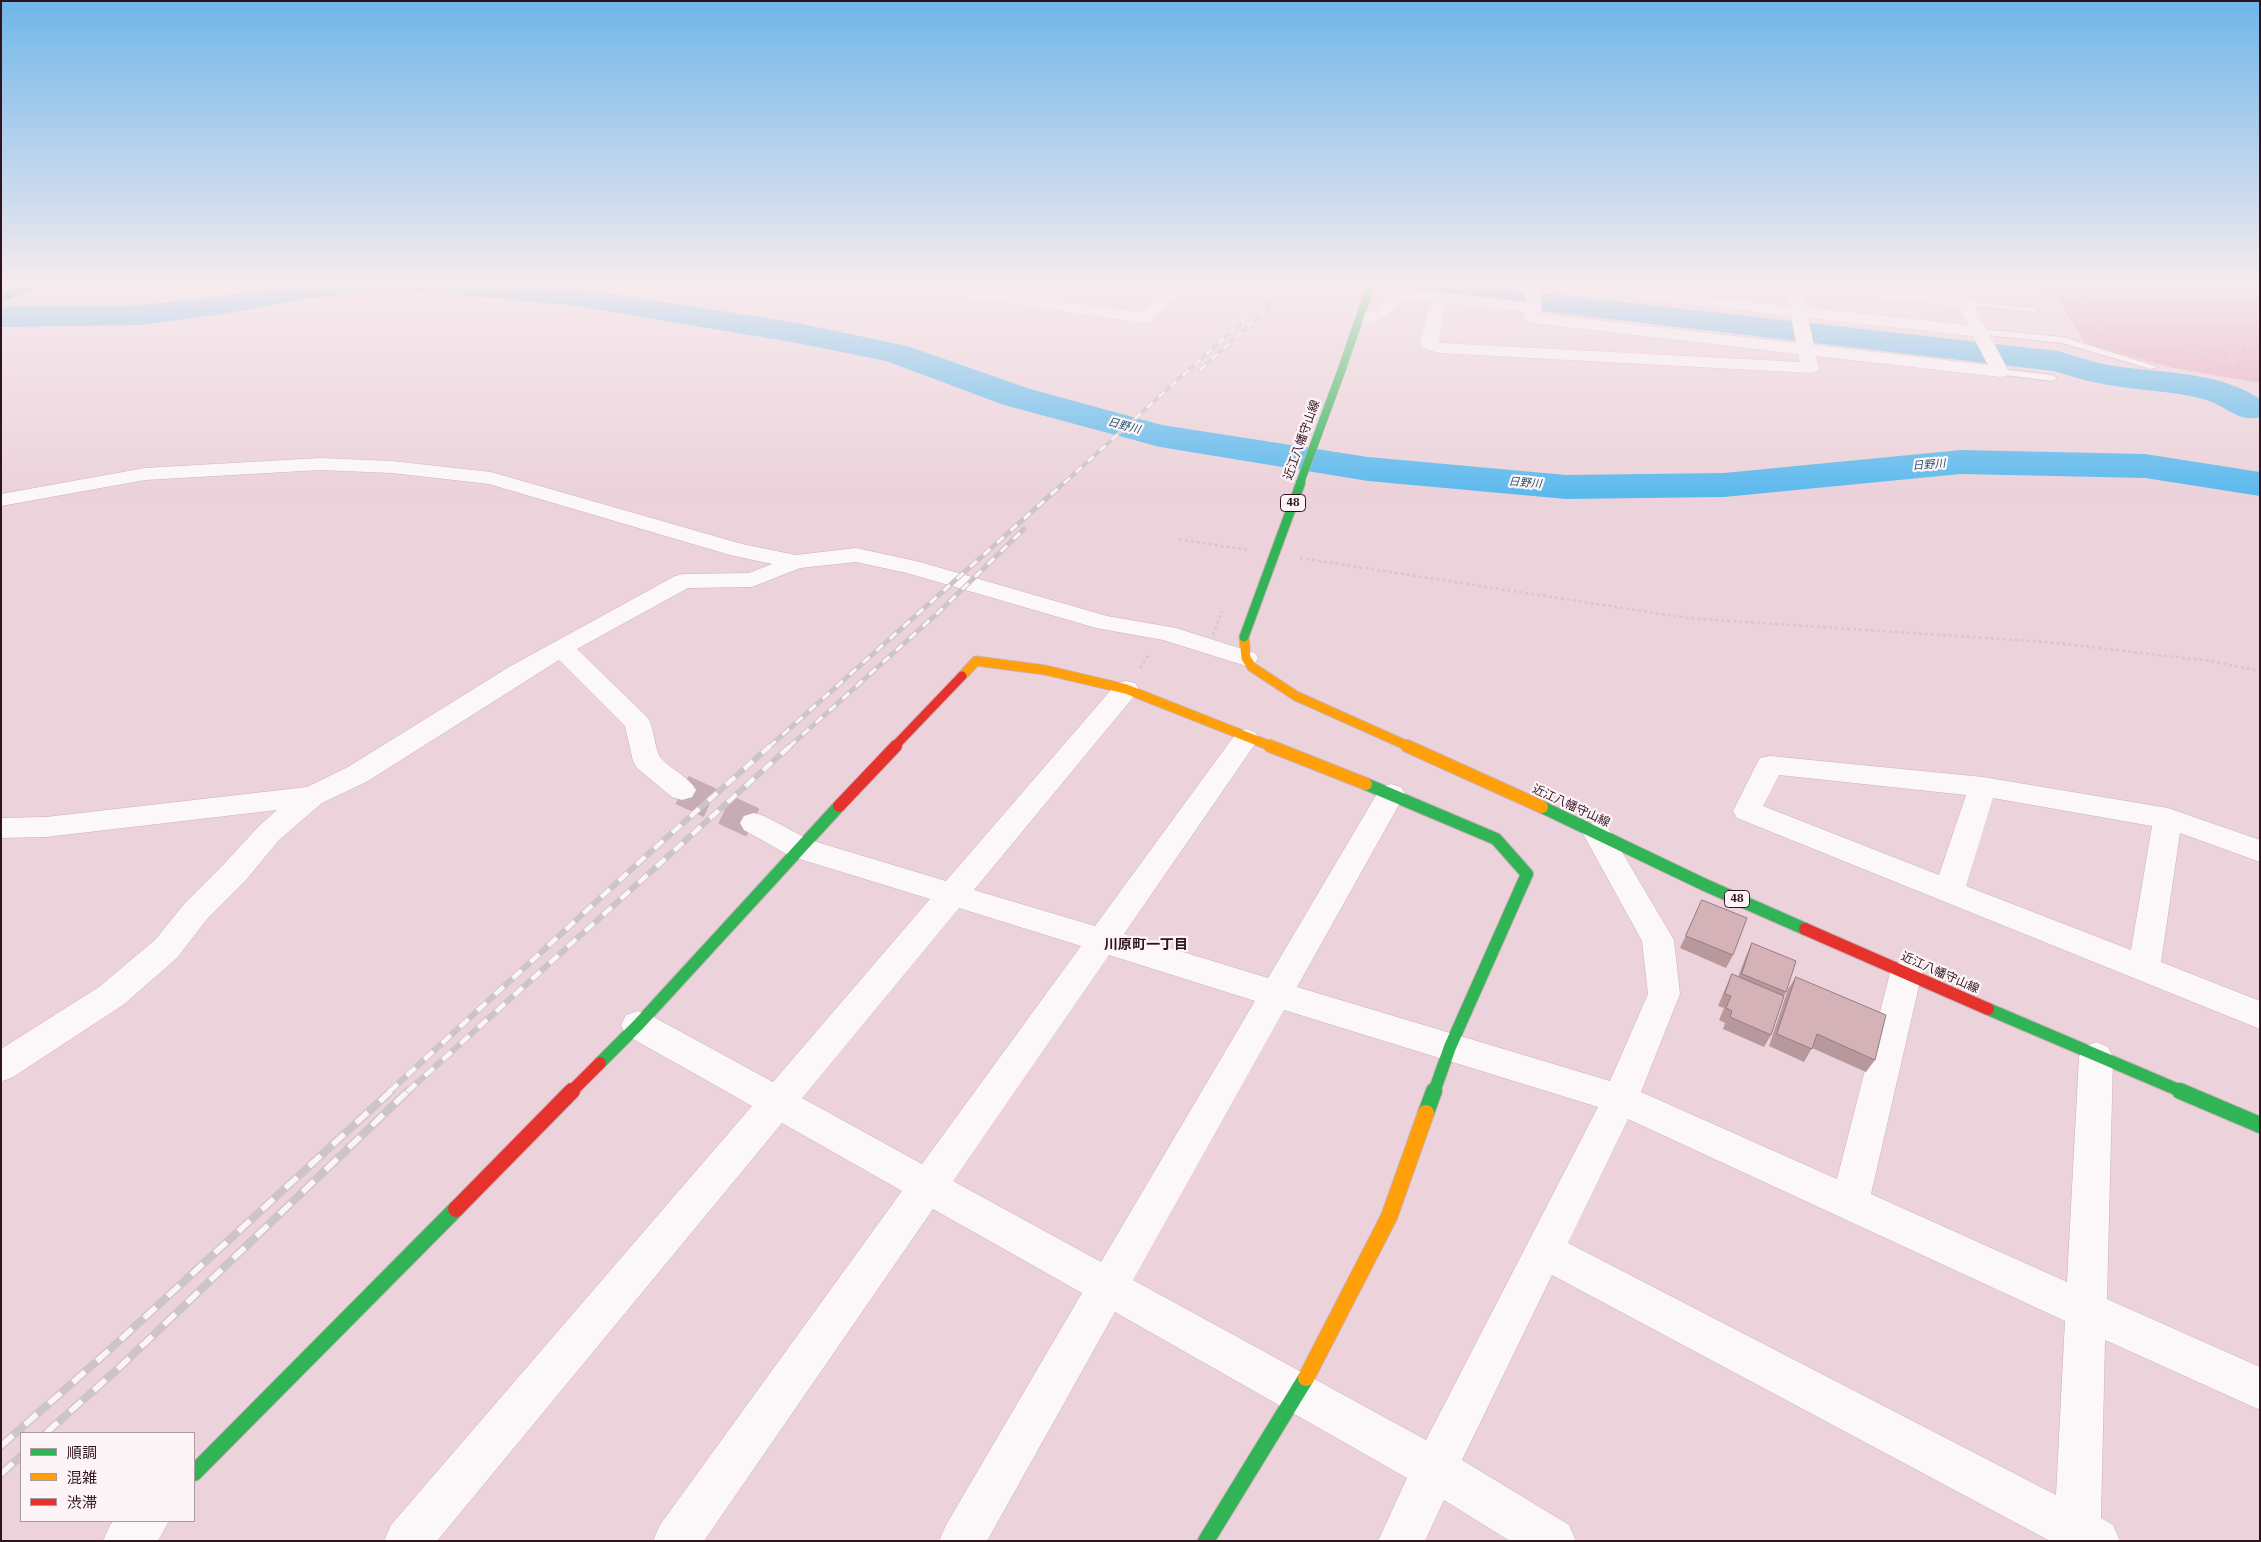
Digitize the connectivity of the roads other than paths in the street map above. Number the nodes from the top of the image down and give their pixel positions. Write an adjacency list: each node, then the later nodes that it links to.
1 (1348, 353): 12 (street, 近江八幡守山線 / 48, bridge)
2 (1544, 353): 3 (street)
3 (1807, 353)
4 (1947, 353): 7 (street)
5 (1991, 353): 7 (street)
6 (2106, 353): 8 (lane)
7 (1994, 360): 9 (lane)
8 (2154, 367)
9 (2052, 378)
10 (1, 500): 11 (street)
11 (796, 562): 12 (street); 13 (street)
12 (1245, 647): 23 (street, 近江八幡守山線 / 48)
13 (561, 648): 17 (street); 19 (street)
14 (1132, 681): 15 (street); 24 (street); 27 (street)
15 (1246, 738): 18 (street); 28 (street)
16 (1983, 787): 20 (street); 26 (street); 26 (street)
17 (682, 790)
18 (1391, 794): 31 (street); 34 (street)
19 (312, 796): 22 (street); 36 (street)
20 (2168, 818): 25 (street); 29 (street)
21 (754, 823): 24 (street)
22 (3, 829)
23 (1596, 832): 30 (street, 近江八幡守山線 / 48); 37 (street)
24 (800, 848): 27 (street); 33 (street)
25 (2260, 851)
26 (1949, 892): 29 (street)
27 (953, 894): 28 (street); 38 (street)
28 (1102, 942): 31 (street); 40 (street)
29 (2144, 969): 32 (street)
30 (1906, 972): 35 (street, 近江八幡守山線 / 48); 41 (street)
31 (1276, 995): 34 (street); 43 (street)
32 (2260, 1015)
33 (638, 1025): 38 (street); 48 (street)
34 (1450, 1047): 37 (street); 46 (street)
35 (2096, 1057): 39 (street, 近江八幡守山線 / 48); 44 (street)
36 (1, 1067)
37 (1620, 1099): 41 (street); 42 (street)
38 (777, 1103): 40 (street); 52 (street)
39 (2260, 1125)
40 (928, 1186): 43 (street); 53 (street)
41 (1850, 1203): 44 (street)
42 (1545, 1251): 47 (street); 50 (street)
43 (1108, 1287): 46 (street); 54 (street)
44 (2086, 1310): 45 (street); 50 (street)
45 (2260, 1389)
46 (1298, 1393): 47 (street); 55 (street)
47 (1434, 1469): 56 (street); 57 (street)
48 (195, 1472)
49 (145, 1522): 51 (street)
50 (2084, 1537)
51 (126, 1541)
52 (407, 1541)
53 (676, 1541)
54 (962, 1541)
55 (1206, 1541)
56 (1401, 1541)
57 (1553, 1541)

